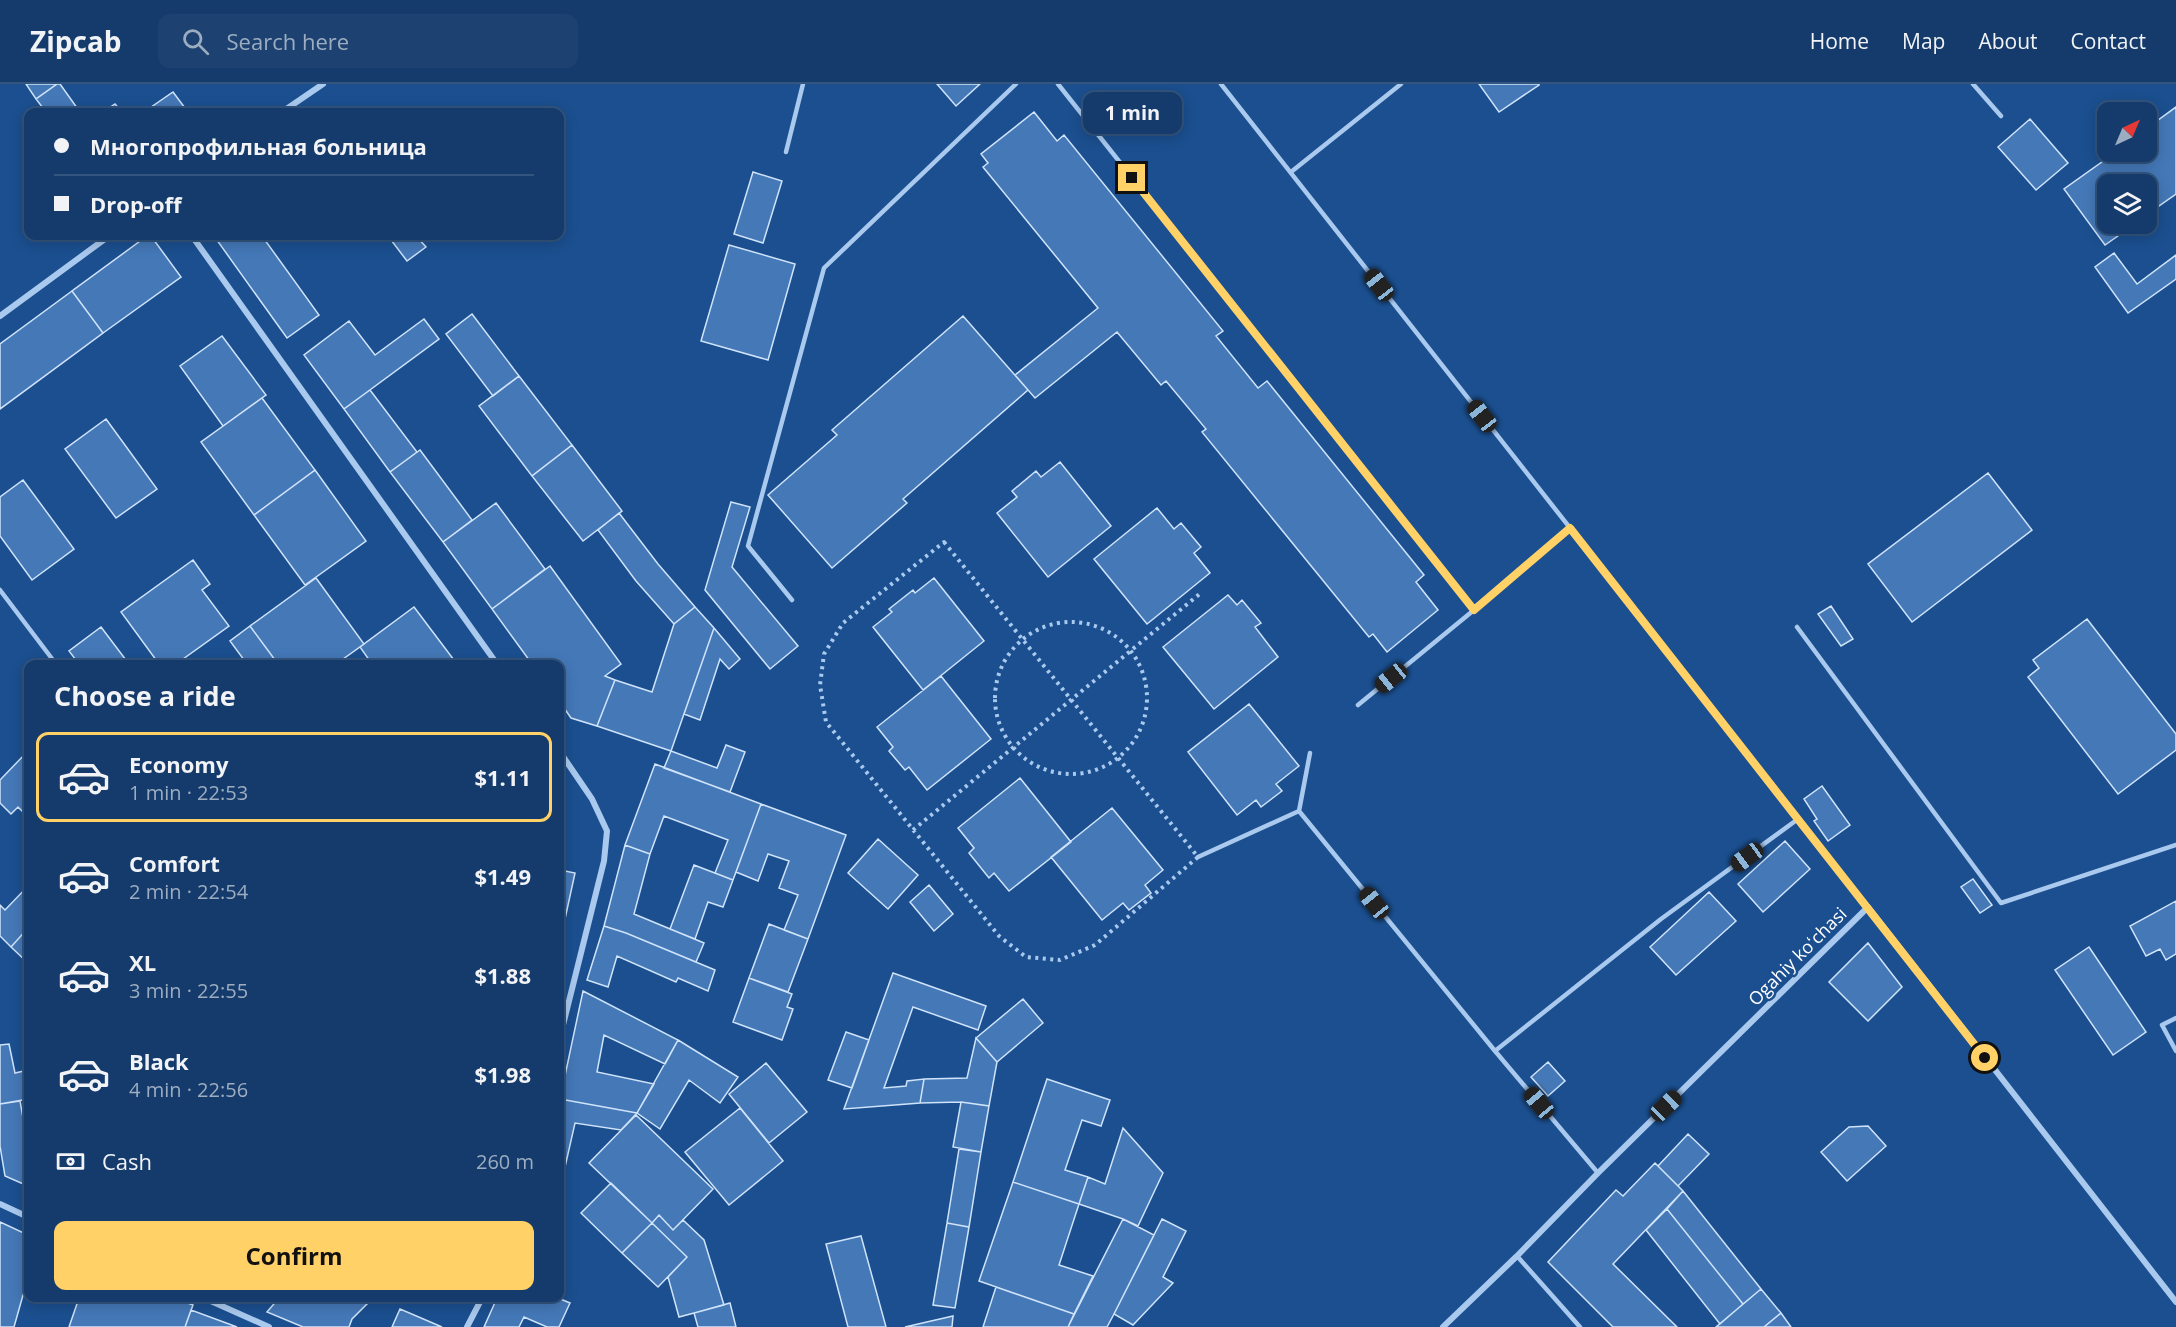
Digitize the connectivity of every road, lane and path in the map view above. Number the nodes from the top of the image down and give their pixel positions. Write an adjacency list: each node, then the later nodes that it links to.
1 (323, 84): 8 (street)
2 (803, 84): 10 (lane)
3 (1016, 84): 18 (lane)
4 (1058, 84): 19 (lane)
5 (1221, 84): 11 (lane)
6 (1401, 84): 11 (lane)
7 (1973, 84): 9 (lane)
8 (288, 108)
9 (2001, 116)
10 (786, 152)
11 (1291, 172): 15 (lane)
12 (104, 240): 14 (street)
13 (195, 240): 24 (street)
14 (0, 316)
15 (1570, 528): 19 (lane); 32 (lane)
16 (0, 590): 23 (lane)
17 (1202, 592): 22 (path)
18 (792, 600)
19 (1474, 610): 26 (lane)
20 (1797, 627): 34 (lane)
21 (1023, 639): 22 (path); 25 (path); 27 (path); 33 (path)
22 (1131, 650): 25 (path); 30 (path)
23 (53, 660)
24 (494, 660)
25 (1071, 699): 27 (path); 30 (path)
26 (1358, 705)
27 (1013, 746): 30 (path); 33 (path)
28 (1310, 753): 31 (lane)
29 (564, 758): 38 (street)
30 (1119, 758): 35 (path)
31 (1299, 810): 35 (lane); 40 (lane)
32 (1798, 819): 36 (lane); 40 (lane)
33 (913, 830): 35 (path)
34 (2176, 845)
35 (1198, 857)
36 (1868, 907): 41 (street, Ogahiy koʻchasi); 47 (street, Ogahiy koʻchasi)
37 (2176, 1018): 39 (lane)
38 (564, 1021)
39 (2176, 1050)
40 (1495, 1051): 41 (lane)
41 (1598, 1173): 44 (street, Ogahiy koʻchasi)
42 (0, 1204): 43 (street)
43 (24, 1215)
44 (1517, 1256): 50 (street, Ogahiy koʻchasi); 51 (lane)
45 (213, 1302): 48 (street)
46 (480, 1302): 49 (street)
47 (2176, 1302)
48 (269, 1327)
49 (467, 1327)
50 (1443, 1327)
51 (1580, 1327)

